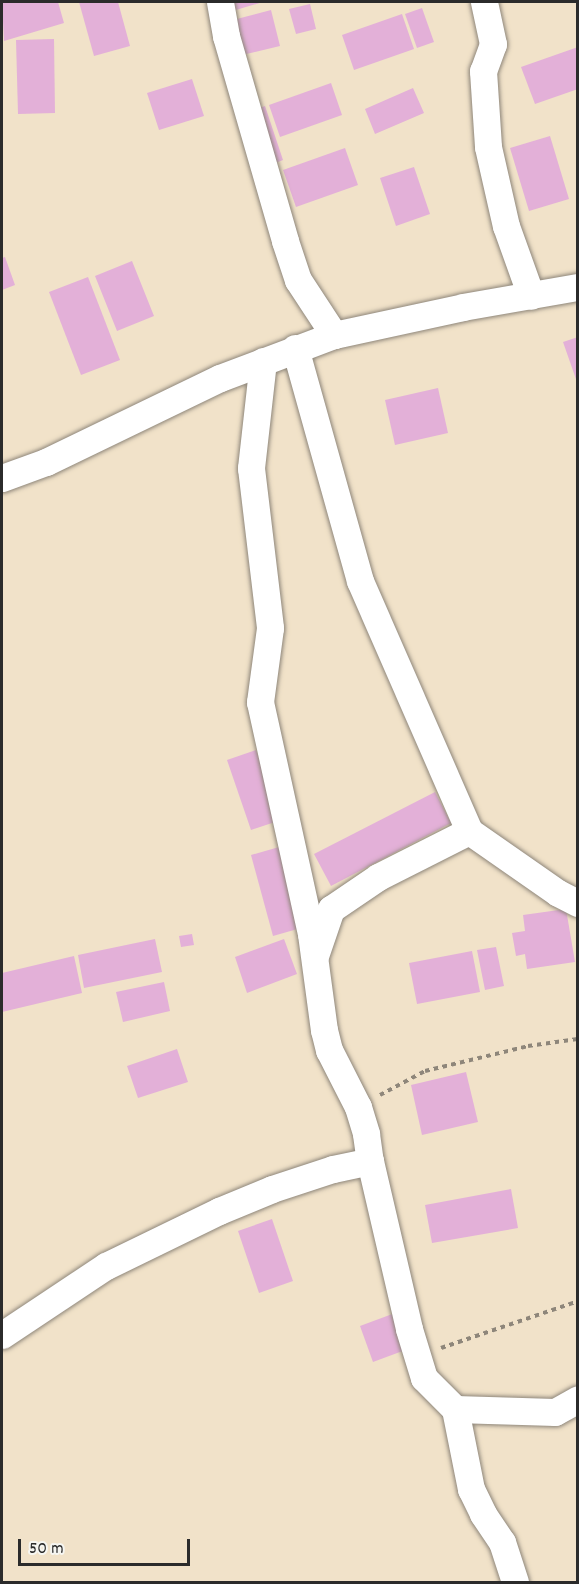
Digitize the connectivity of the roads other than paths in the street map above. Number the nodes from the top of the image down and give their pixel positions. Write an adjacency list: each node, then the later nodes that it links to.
1 (220, 2): 5 (street)
2 (484, 2): 4 (street)
3 (578, 287): 4 (street)
4 (531, 296): 5 (street)
5 (334, 335): 6 (street)
6 (295, 348): 7 (street); 9 (street)
7 (263, 361): 8 (street); 11 (street)
8 (2, 478)
9 (469, 831): 10 (street); 11 (street)
10 (578, 903)
11 (314, 959): 12 (street)
12 (370, 1161): 13 (street); 15 (street)
13 (2, 1335)
14 (578, 1399): 15 (street)
15 (455, 1409): 16 (street)
16 (515, 1582)

